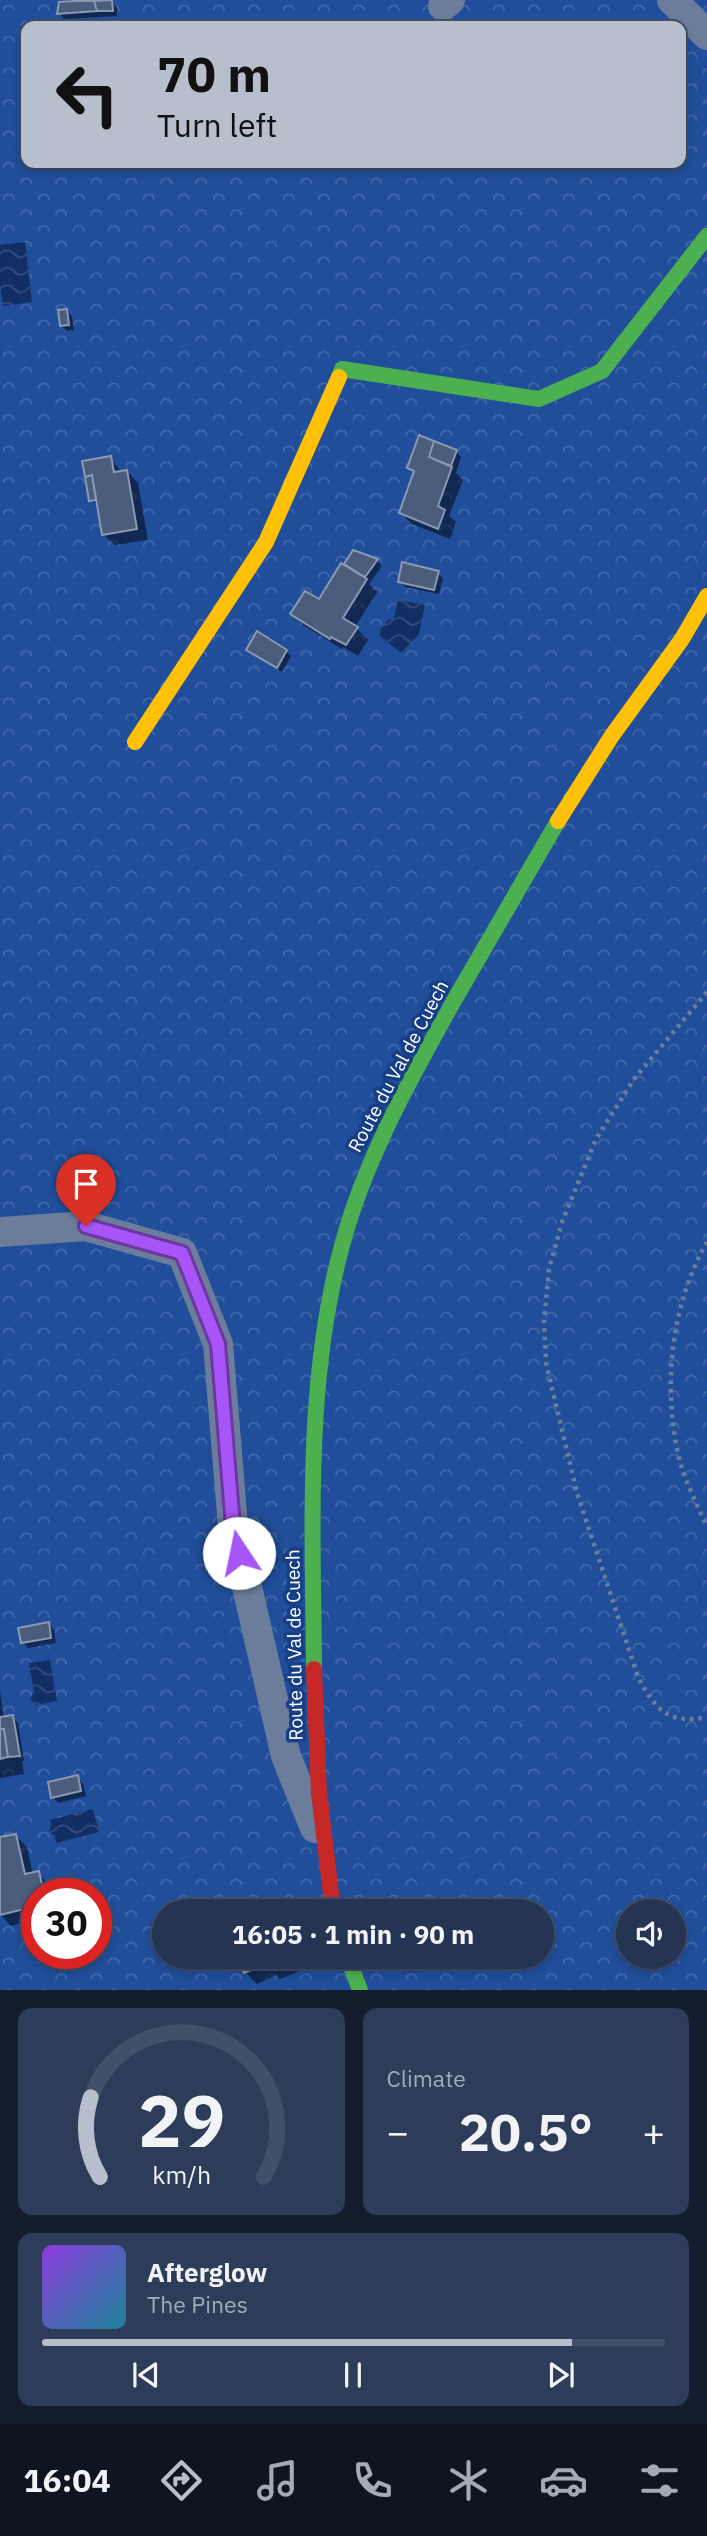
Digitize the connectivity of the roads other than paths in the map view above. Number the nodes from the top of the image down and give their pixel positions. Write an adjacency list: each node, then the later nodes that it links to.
1 (672, 0): 2 (street)
2 (707, 35)
3 (707, 236): 5 (street)
4 (707, 596): 7 (street, Route du Val de Cuech)
5 (135, 742)
6 (0, 1232): 7 (street)
7 (322, 1846): 8 (street, Route du Val de Cuech)
8 (331, 1899)
9 (352, 1969): 10 (street)
10 (359, 1990)

